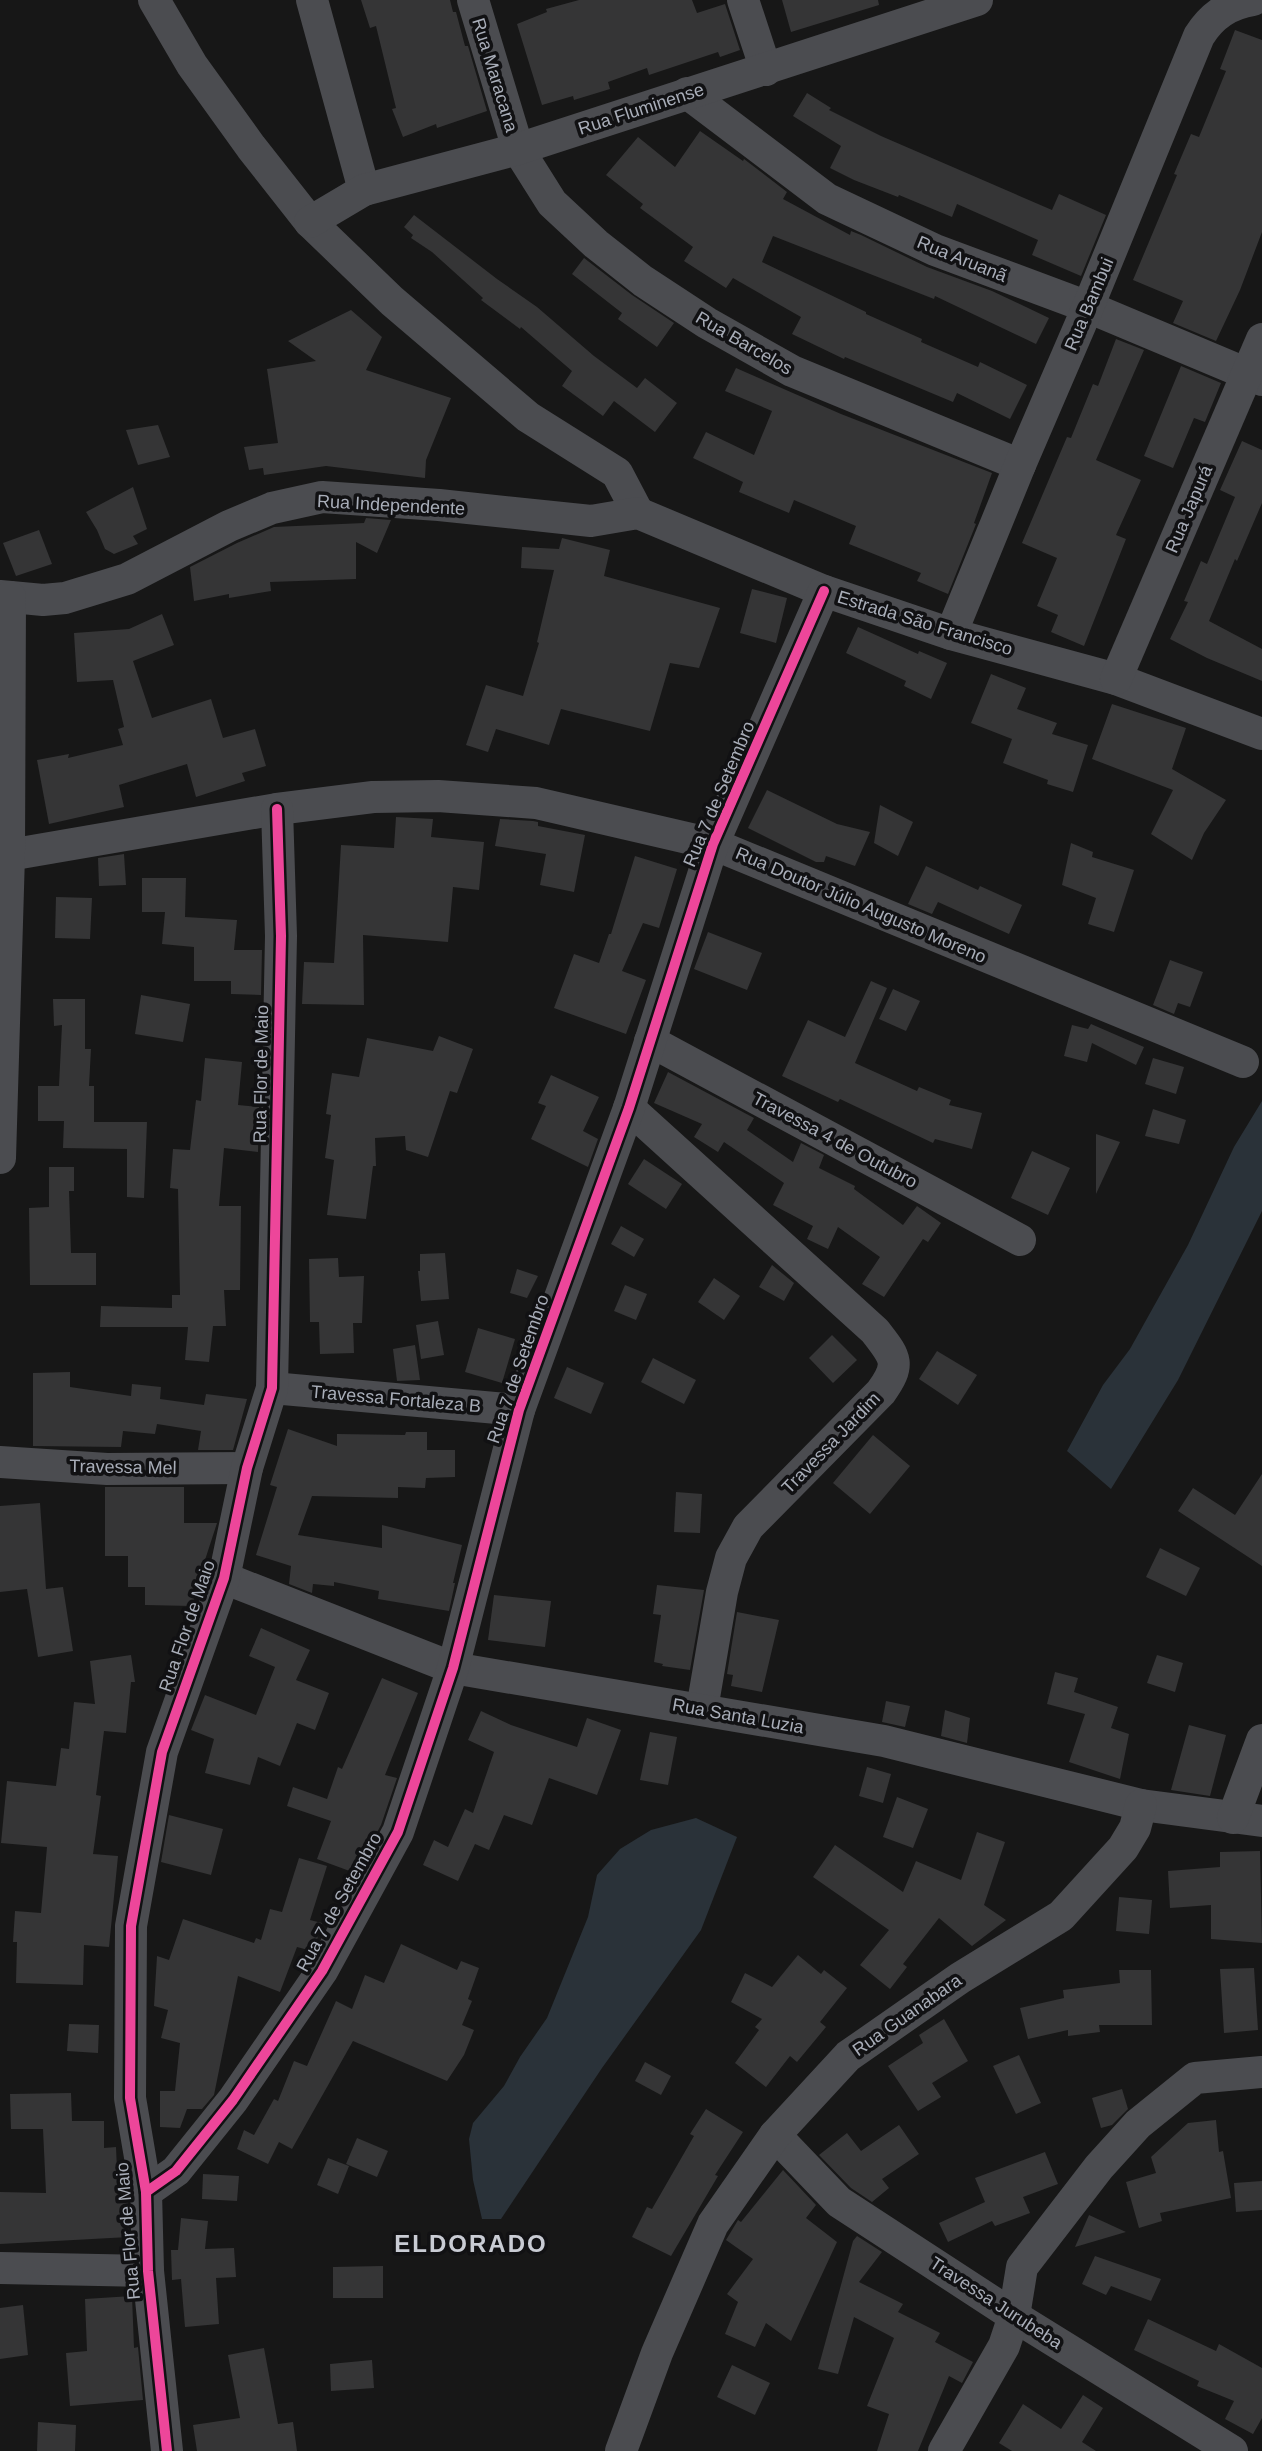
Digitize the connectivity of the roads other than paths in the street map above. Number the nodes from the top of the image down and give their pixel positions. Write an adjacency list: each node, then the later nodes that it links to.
1 (154, 0): 12 (street)
2 (312, 0): 11 (street)
3 (743, 0): 8 (street)
4 (976, 0): 7 (street, Rua Fluminense)
5 (1253, 0): 13 (street, Rua Bambui)
6 (482, 2): 10 (street, Rua Maracana)
7 (897, 12): 8 (street, Rua Fluminense)
8 (766, 69): 9 (street, Rua Fluminense)
9 (687, 93): 10 (street, Rua Fluminense); 13 (street, Rua Aruanã)
10 (518, 149): 11 (street, Rua Fluminense); 16 (street, Rua Barcelos)
11 (364, 190): 12 (street, Rua Fluminense)
12 (310, 222): 17 (street)
13 (1088, 307): 15 (street, Rua Aruanã); 16 (street, Rua Bambui)
14 (1262, 339): 15 (street, Rua Japurá)
15 (1255, 377): 21 (street, Rua Japurá)
16 (1020, 465): 20 (street, Rua Bambui)
17 (638, 513): 18 (street, Estrada São Francisco); 19 (street, Rua Independente)
18 (824, 591): 20 (street, Estrada São Francisco); 24 (street, Rua 7 de Setembro)
19 (5, 597): 25 (street)
20 (951, 634): 21 (street, Estrada São Francisco)
21 (1116, 679): 22 (street, Estrada São Francisco)
22 (1262, 734)
23 (277, 809): 24 (street, Rua Doutor Júlio Augusto Moreno); 25 (street, Rua Doutor Júlio Augusto Moreno); 31 (street, Rua Flor de Maio)
24 (713, 844): 26 (street, Rua 7 de Setembro); 27 (street, Rua Doutor Júlio Augusto Moreno)
25 (9, 855): 29 (street)
26 (650, 1041): 28 (street, Rua 7 de Setembro); 30 (street, Travessa 4 de Outubro)
27 (1243, 1062)
28 (629, 1108): 32 (street, Rua 7 de Setembro); 37 (street, Travessa Jardim)
29 (0, 1158)
30 (1020, 1240)
31 (272, 1388): 32 (street, Travessa Fortaleza B); 34 (street, Rua Flor de Maio)
32 (519, 1410): 36 (street, Rua 7 de Setembro)
33 (0, 1462): 34 (street, Travessa Mel)
34 (247, 1468): 35 (street, Rua Flor de Maio)
35 (224, 1578): 36 (street, Rua Santa Luzia); 43 (street, Rua Flor de Maio)
36 (453, 1668): 37 (street, Rua Santa Luzia); 43 (street, Rua 7 de Setembro)
37 (702, 1709): 39 (street, Rua Santa Luzia)
38 (1262, 1740): 40 (street)
39 (1141, 1805): 40 (street, Rua Santa Luzia); 42 (street, Rua Guanabara)
40 (1248, 1819)
41 (1262, 2072): 46 (street)
42 (775, 2135): 46 (street, Travessa Jurubeba); 48 (street, Rua Guanabara)
43 (146, 2192): 45 (street, Rua Flor de Maio)
44 (0, 2268): 45 (street)
45 (148, 2272): 47 (street, Rua Flor de Maio)
46 (1014, 2316): 49 (street); 50 (street, Travessa Jurubeba)
47 (167, 2451)
48 (621, 2451)
49 (944, 2451)
50 (1233, 2451)

